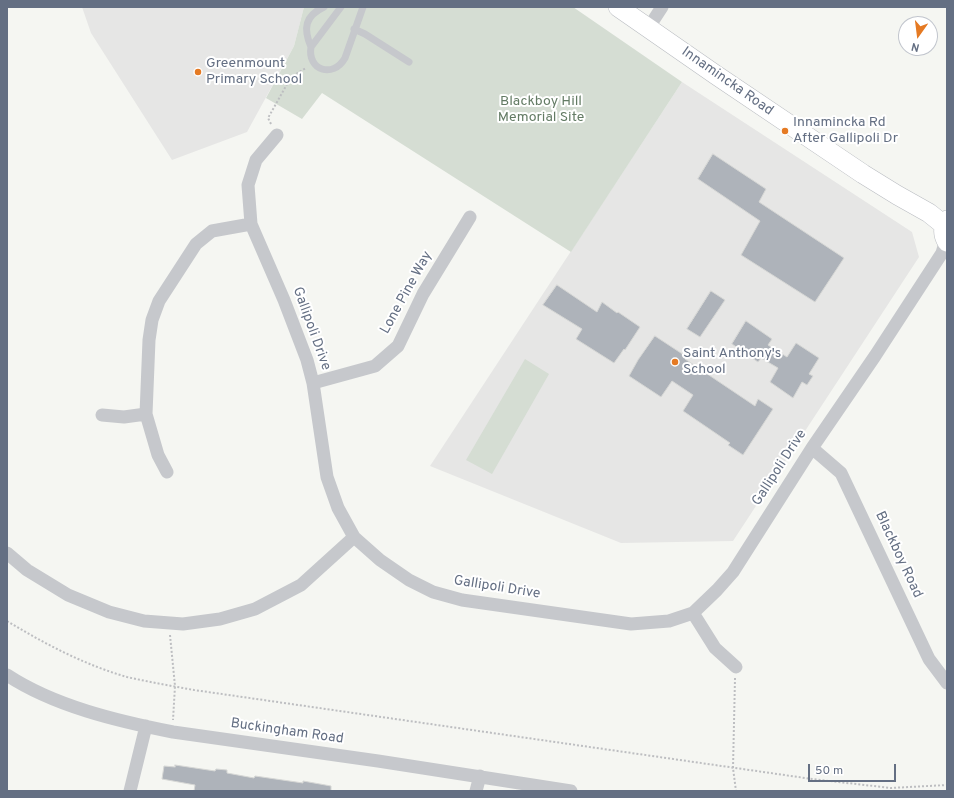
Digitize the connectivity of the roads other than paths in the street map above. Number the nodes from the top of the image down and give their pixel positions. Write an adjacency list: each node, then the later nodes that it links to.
1 (324, 7): 8 (lane)
2 (341, 7): 8 (lane)
3 (363, 7): 7 (lane)
4 (618, 7): 6 (main road, Innamincka Road)
5 (662, 7): 6 (street)
6 (649, 27): 13 (main road, Innamincka Road)
7 (354, 29): 8 (lane); 9 (lane)
8 (311, 47)
9 (409, 62)
10 (277, 135): 12 (street, Gallipoli Drive)
11 (470, 217): 16 (street, Lone Pine Way)
12 (251, 224): 16 (street, Gallipoli Drive); 18 (street)
13 (946, 228): 15 (street, Gallipoli Drive)
14 (947, 261): 15 (street, Gallipoli Drive)
15 (914, 295): 19 (street, Gallipoli Drive)
16 (313, 383): 21 (street, Gallipoli Drive)
17 (102, 414): 18 (street)
18 (146, 414): 20 (street)
19 (812, 448): 23 (street, Gallipoli Drive); 26 (street, Blackboy Road)
20 (167, 472)
21 (354, 537): 22 (street); 23 (street, Gallipoli Drive)
22 (7, 553)
23 (693, 613): 24 (street)
24 (736, 667)
25 (7, 675): 27 (street, Buckingham Road)
26 (947, 683)
27 (146, 726): 28 (street, Buckingham Road); 29 (street)
28 (480, 776): 30 (street); 31 (street, Buckingham Road)
29 (130, 791)
30 (476, 791)
31 (571, 791)

